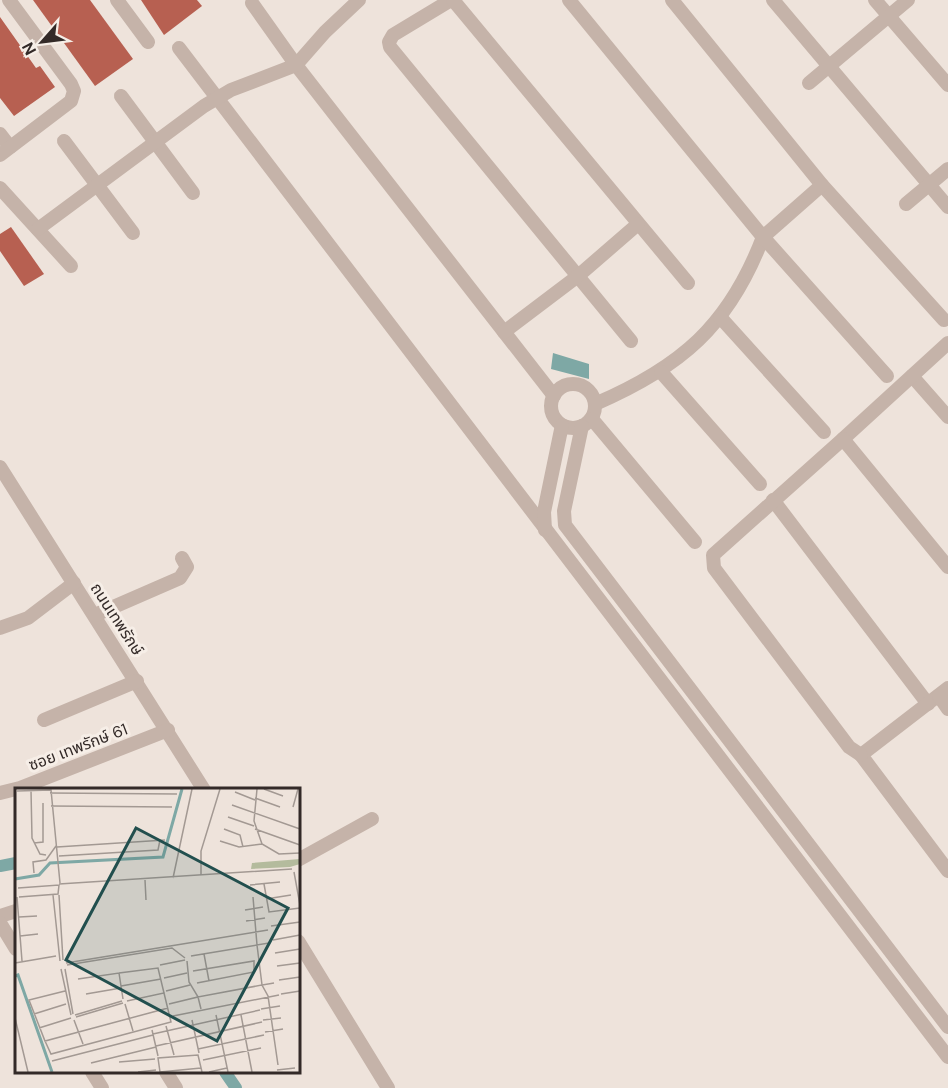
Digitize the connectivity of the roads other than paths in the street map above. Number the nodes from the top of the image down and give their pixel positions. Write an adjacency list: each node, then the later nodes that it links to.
1 (9, 0): 23 (street)
2 (117, 0): 12 (street)
3 (452, 0): 32 (street); 37 (street)
4 (569, 0): 35 (street)
5 (672, 0): 26 (street)
6 (773, 0): 15 (street)
7 (875, 0): 11 (street)
8 (908, 0): 11 (street)
9 (355, 1): 14 (street)
10 (252, 3): 14 (street)
11 (889, 16): 15 (street); 17 (street)
12 (148, 42)
13 (179, 48): 19 (street)
14 (296, 65): 19 (street); 41 (street)
15 (828, 67): 16 (street); 27 (street)
16 (809, 82)
17 (948, 85)
18 (121, 96): 22 (street)
19 (218, 98): 22 (street); 58 (street)
20 (0, 134): 23 (street)
21 (64, 141): 25 (street)
22 (156, 143): 25 (street); 29 (street)
23 (5, 151)
24 (948, 169): 27 (street)
25 (97, 185): 33 (street); 34 (street)
26 (822, 185): 35 (street); 40 (street)
27 (929, 185): 30 (street); 31 (street)
28 (0, 188): 33 (street)
29 (193, 193)
30 (906, 204)
31 (948, 207)
32 (638, 224): 37 (street); 38 (street)
33 (38, 229): 36 (street)
34 (133, 233)
35 (763, 237): 39 (street); 45 (street)
36 (71, 266)
37 (578, 276): 41 (street); 42 (street)
38 (688, 283)
39 (720, 317): 44 (street); 52 (street)
40 (944, 320)
41 (504, 332): 47 (street)
42 (631, 341)
43 (948, 343): 46 (street)
44 (661, 372): 48 (street); 55 (street)
45 (887, 376)
46 (912, 376): 49 (street); 53 (street)
47 (554, 396): 48 (street); 51 (street)
48 (595, 404): 50 (street)
49 (948, 417)
50 (587, 422): 51 (street); 57 (street); 59 (street)
51 (562, 425): 58 (street)
52 (824, 432)
53 (843, 439): 56 (street); 61 (street)
54 (0, 467): 62 (street, ถนนเทพรักษ์)
55 (760, 484)
56 (773, 500): 66 (street); 70 (street)
57 (565, 525): 58 (street); 76 (street)
58 (545, 530): 78 (street)
59 (695, 542)
60 (182, 558): 63 (street)
61 (948, 567)
62 (74, 583): 63 (street, ถนนเทพรักษ์); 64 (street)
63 (95, 615): 65 (street, ถนนเทพรักษ์)
64 (0, 628)
65 (137, 681): 68 (street); 69 (street, ถนนเทพรักษ์)
66 (938, 696): 67 (street); 70 (street)
67 (948, 709)
68 (44, 720)
69 (168, 730): 71 (street, ซอย เทพรักษ์ 61); 72 (street, ถนนเทพรักษ์)
70 (861, 755): 79 (street)
71 (20, 788)
72 (203, 788)
73 (15, 789): 74 (street, ซอย เทพรักษ์ 61)
74 (0, 793)
75 (372, 819): 77 (street)
76 (815, 849): 78 (street); 85 (street)
77 (300, 859)
78 (800, 861): 86 (street)
79 (948, 870)
80 (15, 911): 81 (street)
81 (0, 916)
82 (0, 923): 84 (street)
83 (300, 944): 93 (street)
84 (15, 948)
85 (930, 1002): 86 (street); 87 (street)
86 (916, 1012): 88 (street)
87 (948, 1027)
88 (948, 1057)
89 (93, 1073): 91 (street)
90 (167, 1073): 92 (street)
91 (102, 1088)
92 (176, 1088)
93 (388, 1088)

